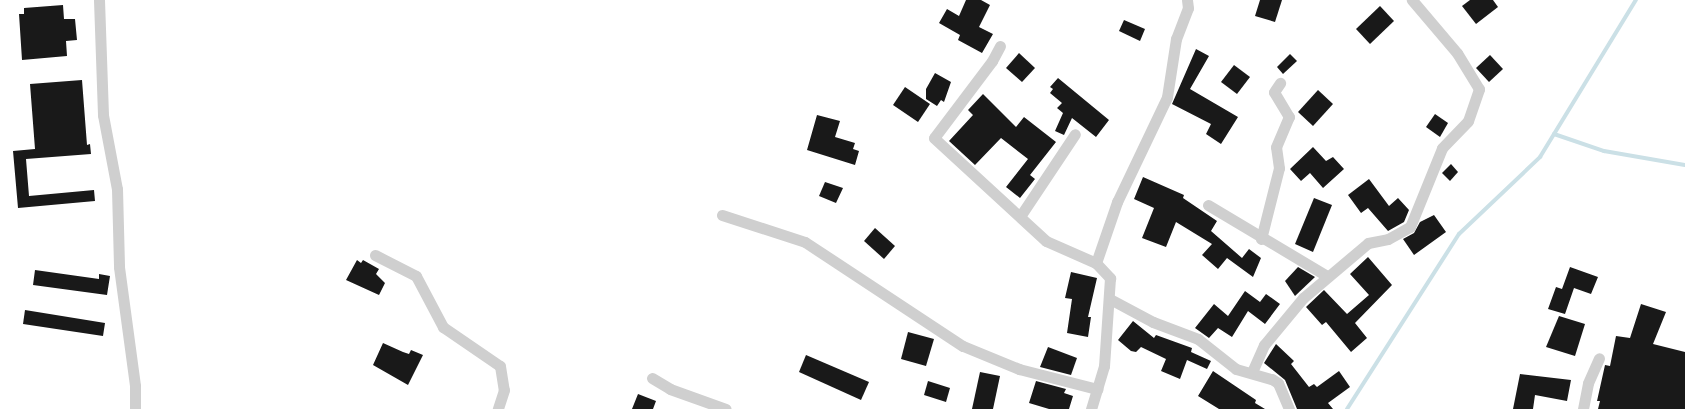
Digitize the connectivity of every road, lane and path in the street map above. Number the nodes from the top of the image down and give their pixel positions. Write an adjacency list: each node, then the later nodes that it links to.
1 (99, 0): 19 (street)
2 (1187, 0): 12 (street)
3 (1412, 0): 13 (street)
4 (1000, 46): 9 (street)
5 (1280, 83): 10 (street)
6 (1075, 134): 9 (street)
7 (1208, 205): 10 (street)
8 (722, 215): 18 (street)
9 (1021, 215): 12 (street)
10 (1261, 239): 13 (street)
11 (374, 255): 20 (street)
12 (1096, 263): 14 (street)
13 (1328, 276): 16 (street)
14 (1110, 299): 16 (street); 18 (street)
15 (1599, 358): 24 (street)
16 (1252, 372): 23 (street)
17 (652, 378): 21 (street)
18 (1097, 388): 22 (street)
19 (135, 409)
20 (498, 409)
21 (726, 409)
22 (1091, 409)
23 (1289, 409)
24 (1582, 409)

